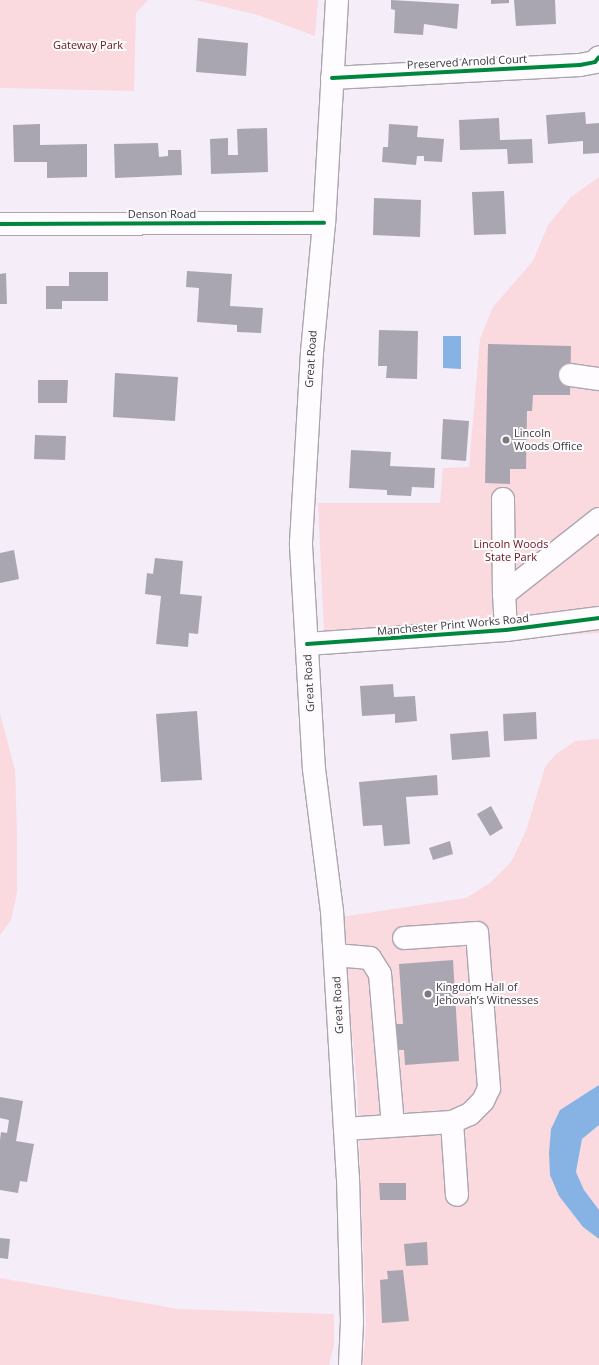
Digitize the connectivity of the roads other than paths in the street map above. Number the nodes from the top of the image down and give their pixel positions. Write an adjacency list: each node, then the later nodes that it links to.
1 (337, 0): 3 (main road, Great Road)
2 (599, 57): 3 (main road, Preserved Arnold Court)
3 (332, 78): 4 (main road, Great Road)
4 (324, 223): 5 (main road, Denson Road); 13 (main road, Great Road)
5 (0, 224)
6 (570, 375): 7 (main road)
7 (599, 379)
8 (503, 499): 10 (main road)
9 (599, 519): 10 (main road)
10 (504, 594): 12 (main road)
11 (599, 618): 12 (main road, Manchester Print Works Road)
12 (506, 630): 13 (main road, Manchester Print Works Road)
13 (307, 644): 15 (main road, Great Road)
14 (404, 938): 16 (main road)
15 (335, 955): 17 (main road); 18 (main road, Great Road)
16 (452, 1122): 17 (main road); 19 (main road)
17 (392, 1125): 18 (main road)
18 (345, 1129): 20 (main road, Great Road)
19 (457, 1195)
20 (350, 1365)

